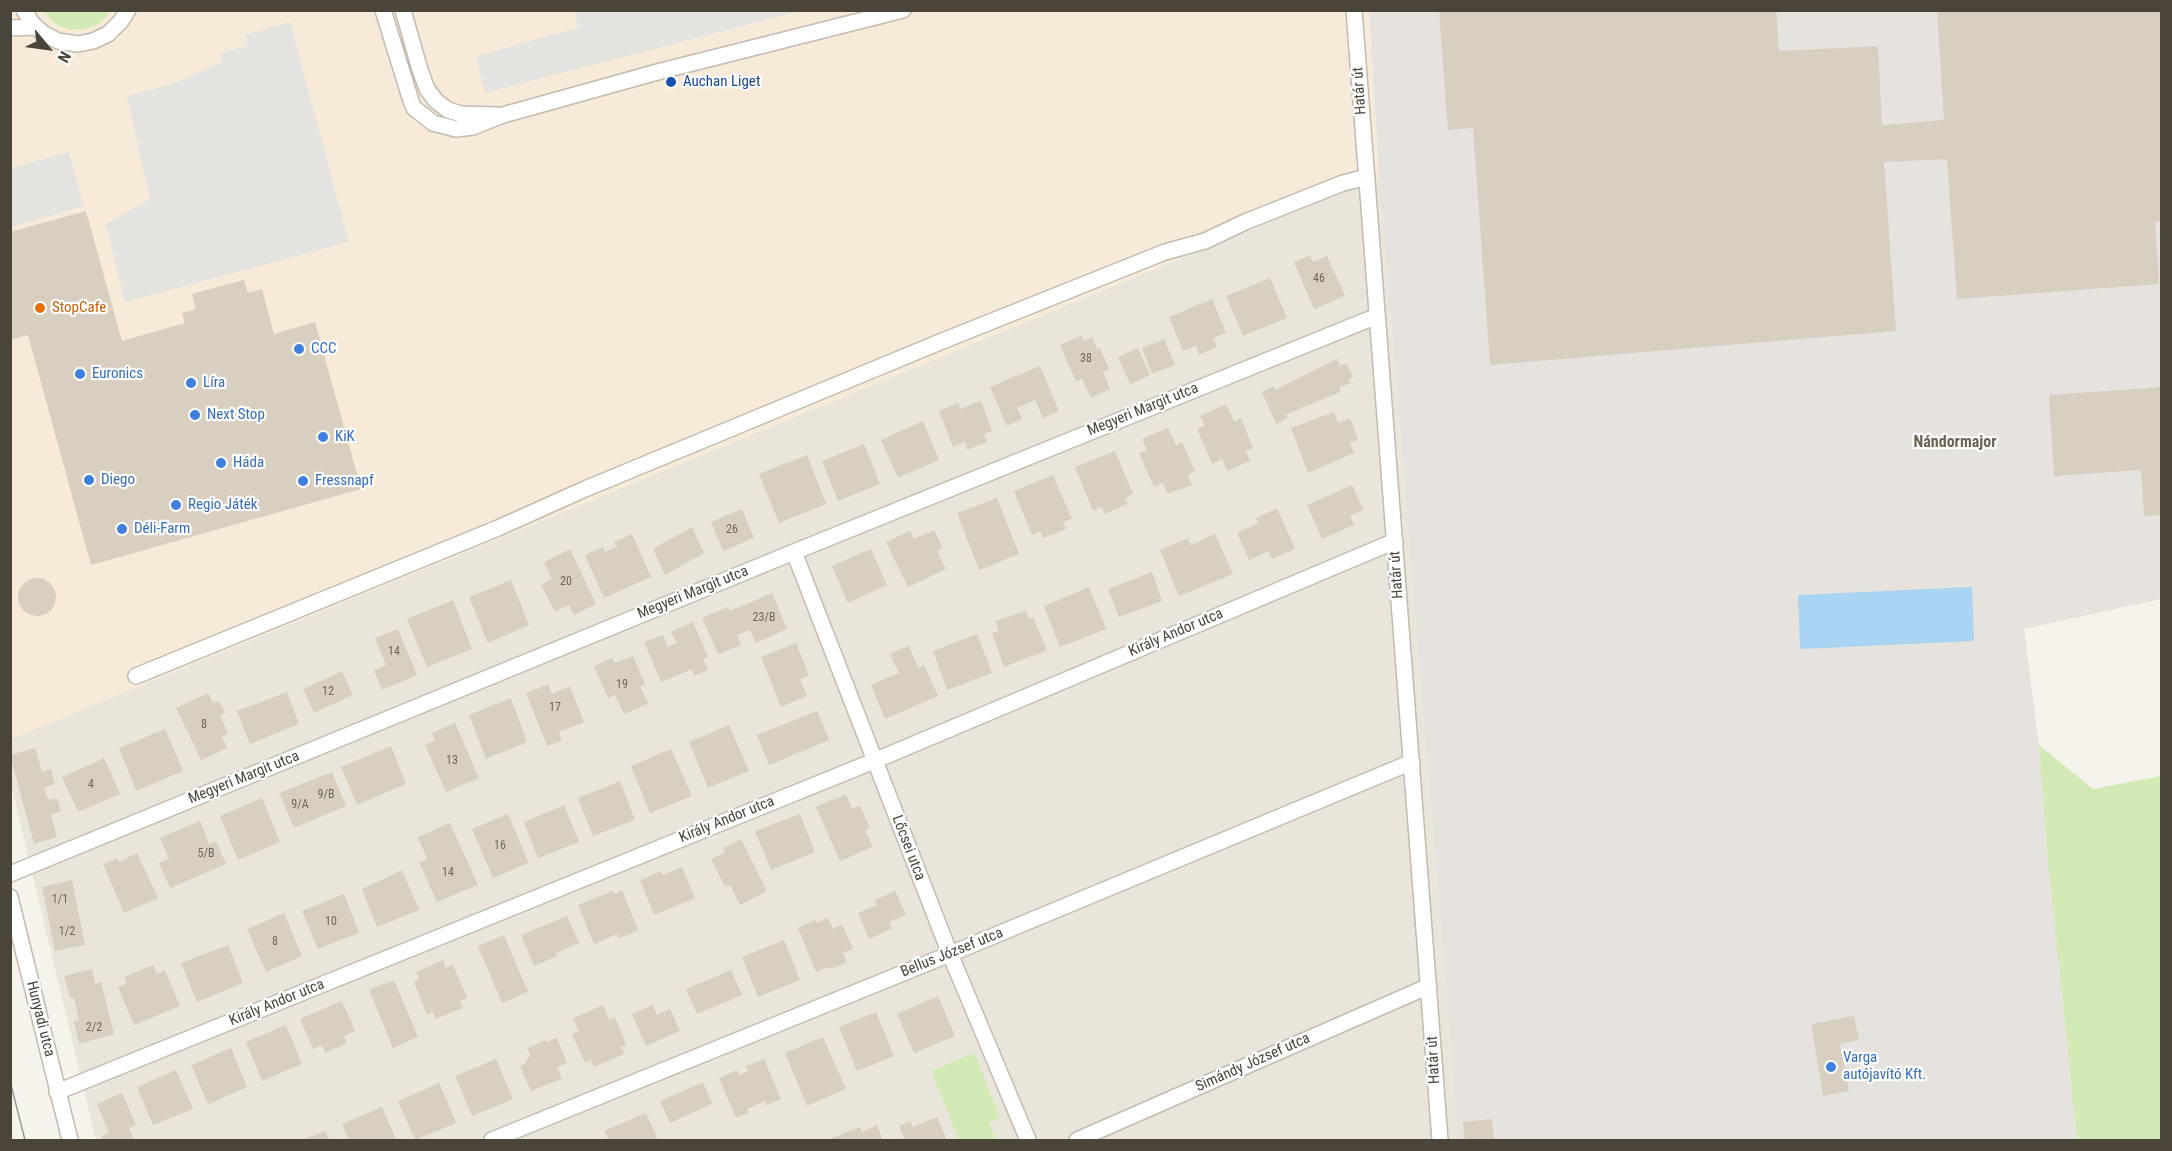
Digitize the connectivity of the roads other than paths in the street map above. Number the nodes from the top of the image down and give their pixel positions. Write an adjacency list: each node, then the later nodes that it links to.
1 (24, 10): 7 (street)
2 (383, 10): 9 (street)
3 (404, 10): 9 (street)
4 (903, 10): 9 (street)
5 (1354, 10): 10 (street, Határ út)
6 (129, 12): 7 (street)
7 (35, 27): 8 (street)
8 (10, 28)
9 (503, 116)
10 (1366, 177): 11 (street, Határ út); 14 (street)
11 (1377, 316): 12 (street, Határ út); 13 (street, Megyeri Margit utca)
12 (1395, 542): 15 (street, Király Andor utca); 16 (street, Határ út)
13 (794, 552): 15 (street, Lőcsei utca); 17 (street, Megyeri Margit utca)
14 (136, 676)
15 (874, 760): 19 (street, Lőcsei utca); 21 (street, Király Andor utca)
16 (1412, 762): 19 (street, Bellus József utca); 20 (street, Határ út)
17 (10, 874)
18 (10, 897): 21 (street, Hunyadi utca)
19 (950, 954): 23 (street, Bellus József utca); 24 (street, Lőcsei utca)
20 (1429, 986): 25 (street, Simándy József utca); 26 (street, Határ út)
21 (57, 1092): 22 (street, Hunyadi utca)
22 (70, 1140)
23 (492, 1140)
24 (1028, 1140)
25 (1077, 1140)
26 (1440, 1140)

